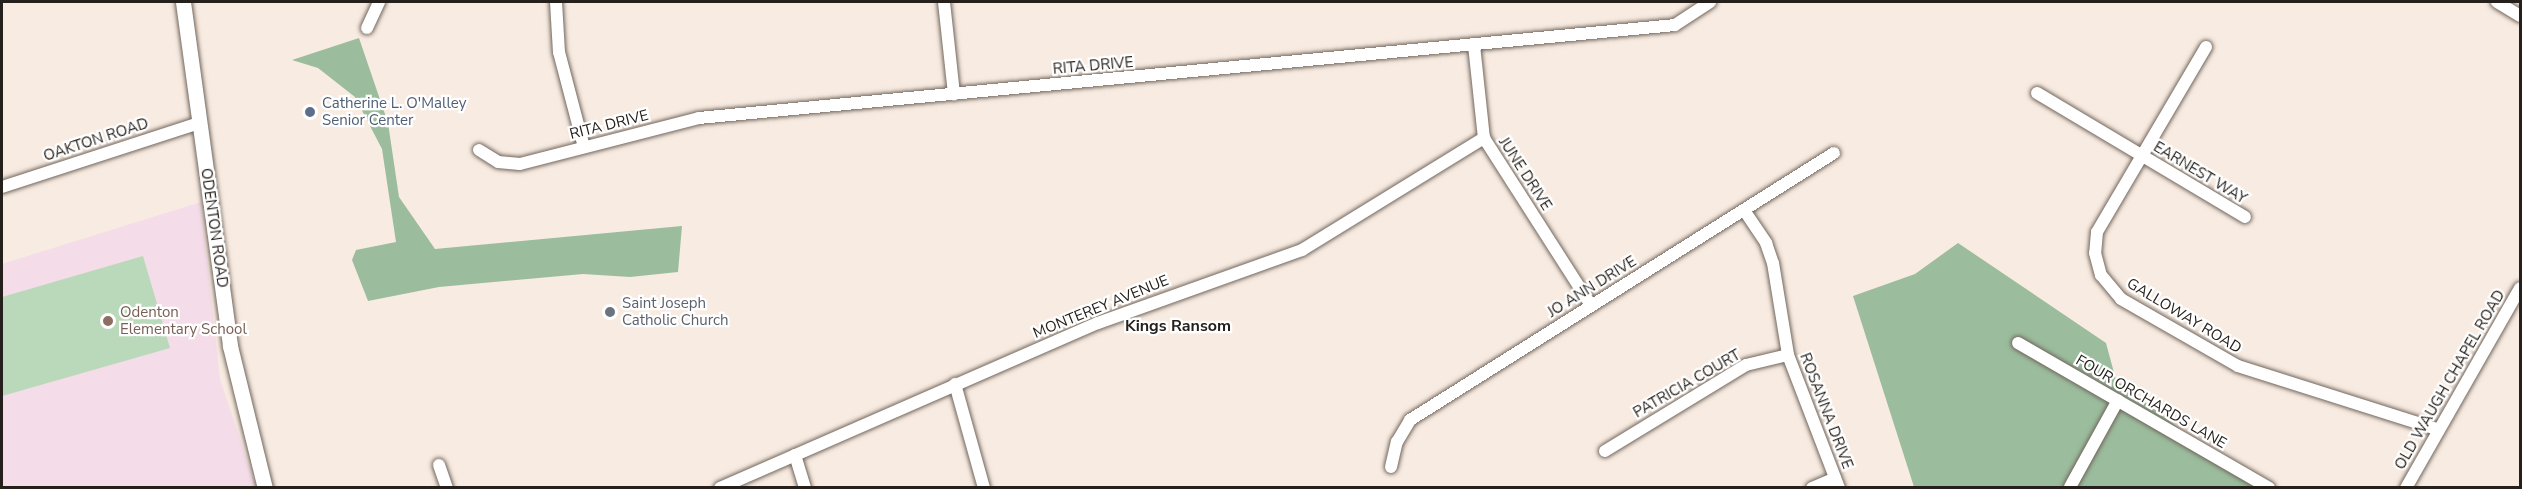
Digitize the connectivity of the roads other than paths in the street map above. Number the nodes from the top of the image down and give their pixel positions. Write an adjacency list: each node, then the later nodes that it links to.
1 (183, 2): 13 (street, ODENTON ROAD)
2 (380, 2): 8 (street)
3 (556, 2): 15 (street)
4 (944, 2): 12 (street)
5 (1710, 2): 9 (street, RITA DRIVE)
6 (2497, 2): 7 (street)
7 (2520, 16)
8 (367, 28)
9 (1474, 45): 12 (street, RITA DRIVE); 14 (street, JUNE DRIVE)
10 (2206, 46): 18 (street, GALLOWAY ROAD)
11 (2037, 93): 18 (street, EARNEST WAY)
12 (954, 94): 15 (street, RITA DRIVE)
13 (199, 123): 19 (street, OAKTON ROAD); 35 (street, ODENTON ROAD)
14 (1484, 138): 23 (street, JUNE DRIVE); 26 (street, MONTEREY AVENUE)
15 (584, 147): 16 (street, RITA DRIVE)
16 (479, 150)
17 (1834, 153): 20 (street, JO ANN DRIVE)
18 (2140, 155): 21 (street, EARNEST WAY); 28 (street, GALLOWAY ROAD)
19 (2, 187)
20 (1744, 210): 23 (street, JO ANN DRIVE); 25 (street, ROSANNA DRIVE)
21 (2245, 217)
22 (2520, 288): 28 (street, OLD WAUGH CHAPEL ROAD)
23 (1591, 305): 32 (street, JO ANN DRIVE)
24 (2019, 343): 27 (street, FOUR ORCHARDS LANE)
25 (1788, 355): 29 (street, PATRICIA COURT); 33 (street, ROSANNA DRIVE)
26 (955, 384): 30 (street, MONTEREY AVENUE); 39 (street)
27 (2118, 400): 34 (street); 41 (street, FOUR ORCHARDS LANE)
28 (2437, 429): 42 (street, OLD WAUGH CHAPEL ROAD)
29 (1605, 451)
30 (795, 455): 37 (street, MONTEREY AVENUE); 38 (street)
31 (439, 465): 36 (street)
32 (1392, 467)
33 (1837, 483): 40 (street)
34 (2070, 487)
35 (266, 488)
36 (447, 488)
37 (720, 488)
38 (805, 488)
39 (984, 488)
40 (1812, 488)
41 (2269, 488)
42 (2406, 488)

